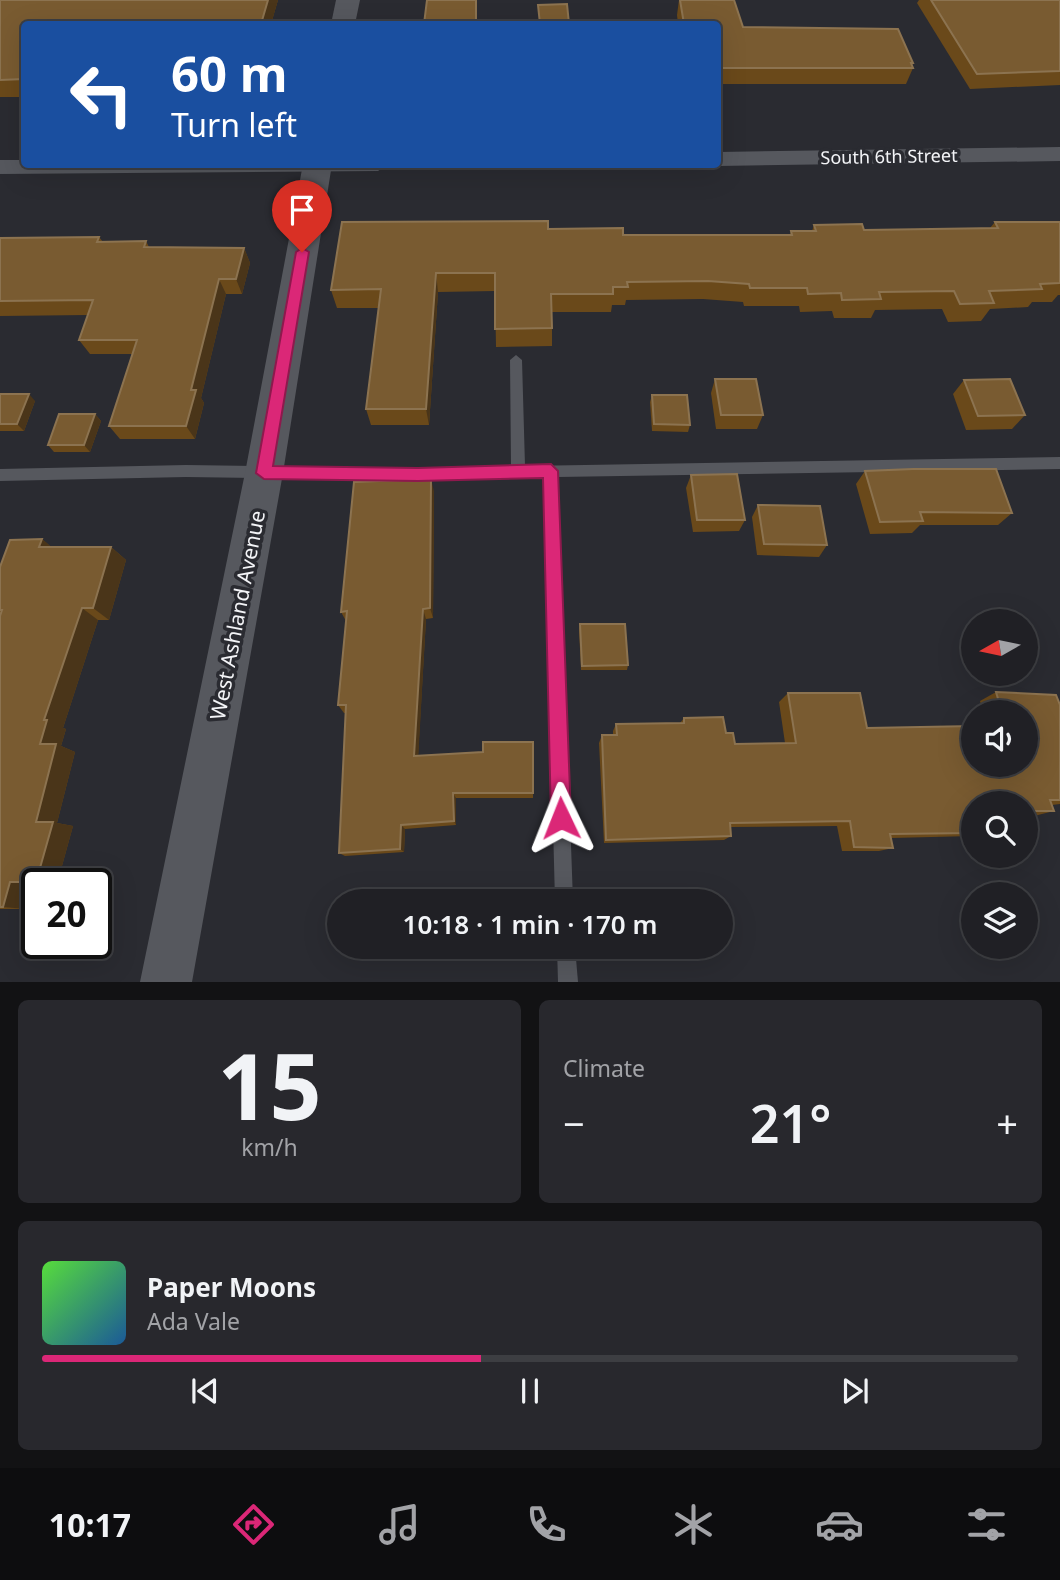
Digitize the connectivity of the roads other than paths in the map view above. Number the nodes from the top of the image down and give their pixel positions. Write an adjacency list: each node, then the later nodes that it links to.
1 (348, 0): 2 (street)
2 (344, 21)
3 (1060, 153): 4 (street, South 6th Street)
4 (721, 159)
5 (0, 167): 6 (street)
6 (21, 167)
7 (317, 168): 12 (street, West Ashland Avenue)
8 (516, 360): 11 (lane)
9 (1060, 463): 10 (lane)
10 (551, 471): 11 (lane); 14 (lane)
11 (518, 472): 12 (lane)
12 (264, 473): 13 (lane); 16 (street, West Ashland Avenue)
13 (0, 475)
14 (564, 889)
15 (567, 959): 17 (lane)
16 (166, 982)
17 (568, 982)

